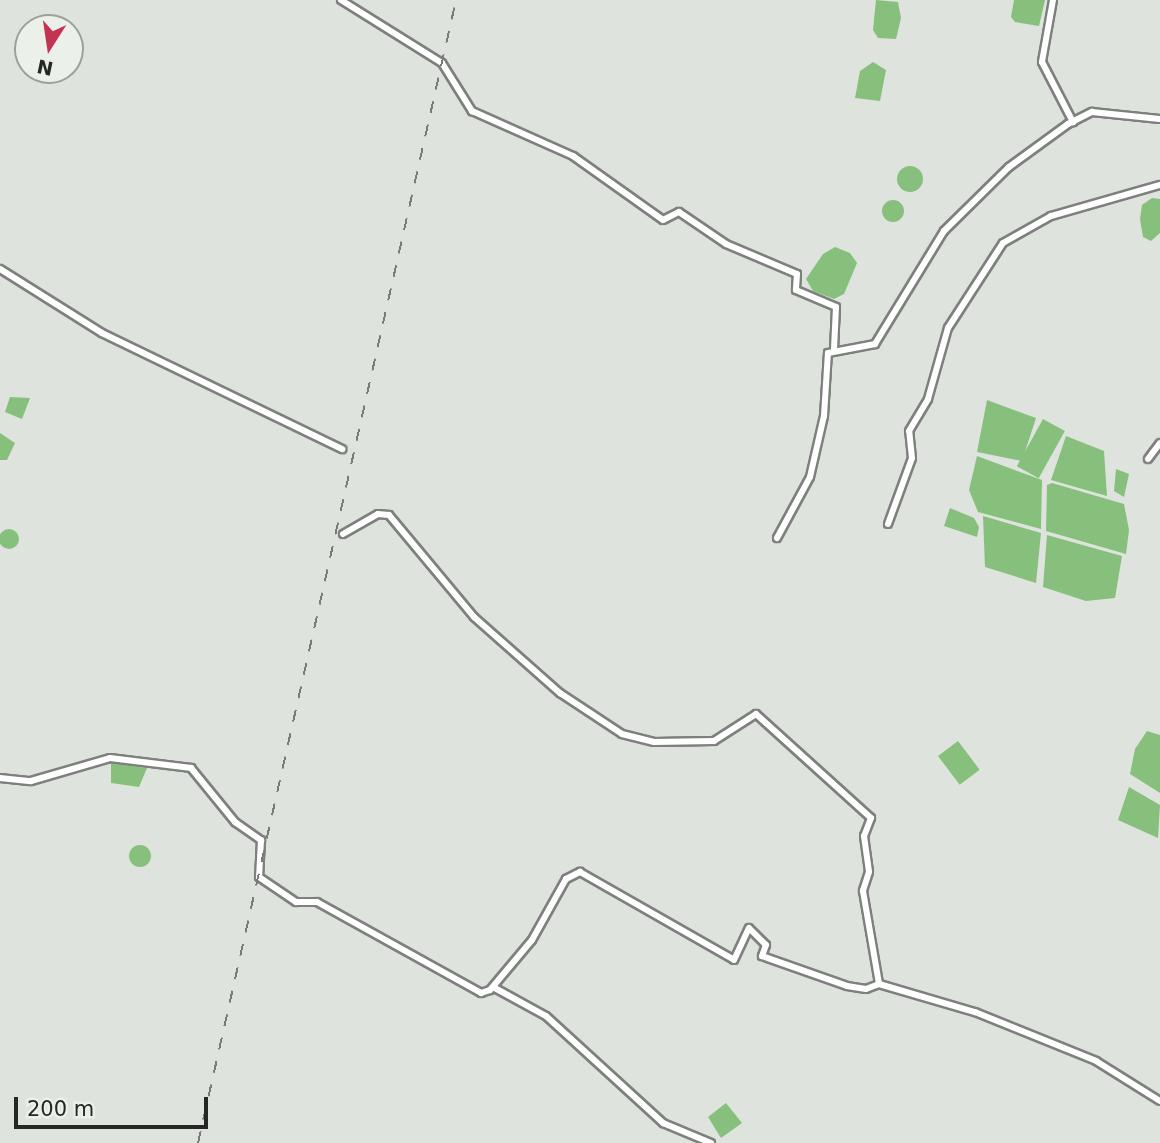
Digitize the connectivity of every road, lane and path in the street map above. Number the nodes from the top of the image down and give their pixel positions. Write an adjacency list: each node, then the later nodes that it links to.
1 (341, 0): 7 (street)
2 (1053, 0): 4 (street)
3 (1160, 119): 4 (street)
4 (1073, 122): 7 (street)
5 (1160, 185): 11 (street)
6 (0, 269): 9 (street)
7 (834, 349): 13 (street)
8 (1160, 443): 10 (street)
9 (342, 449)
10 (1148, 459)
11 (888, 524)
12 (343, 534): 15 (street)
13 (777, 538)
14 (0, 778): 16 (street)
15 (879, 984): 16 (street); 17 (street)
16 (493, 987): 18 (street)
17 (1160, 1101)
18 (711, 1143)

